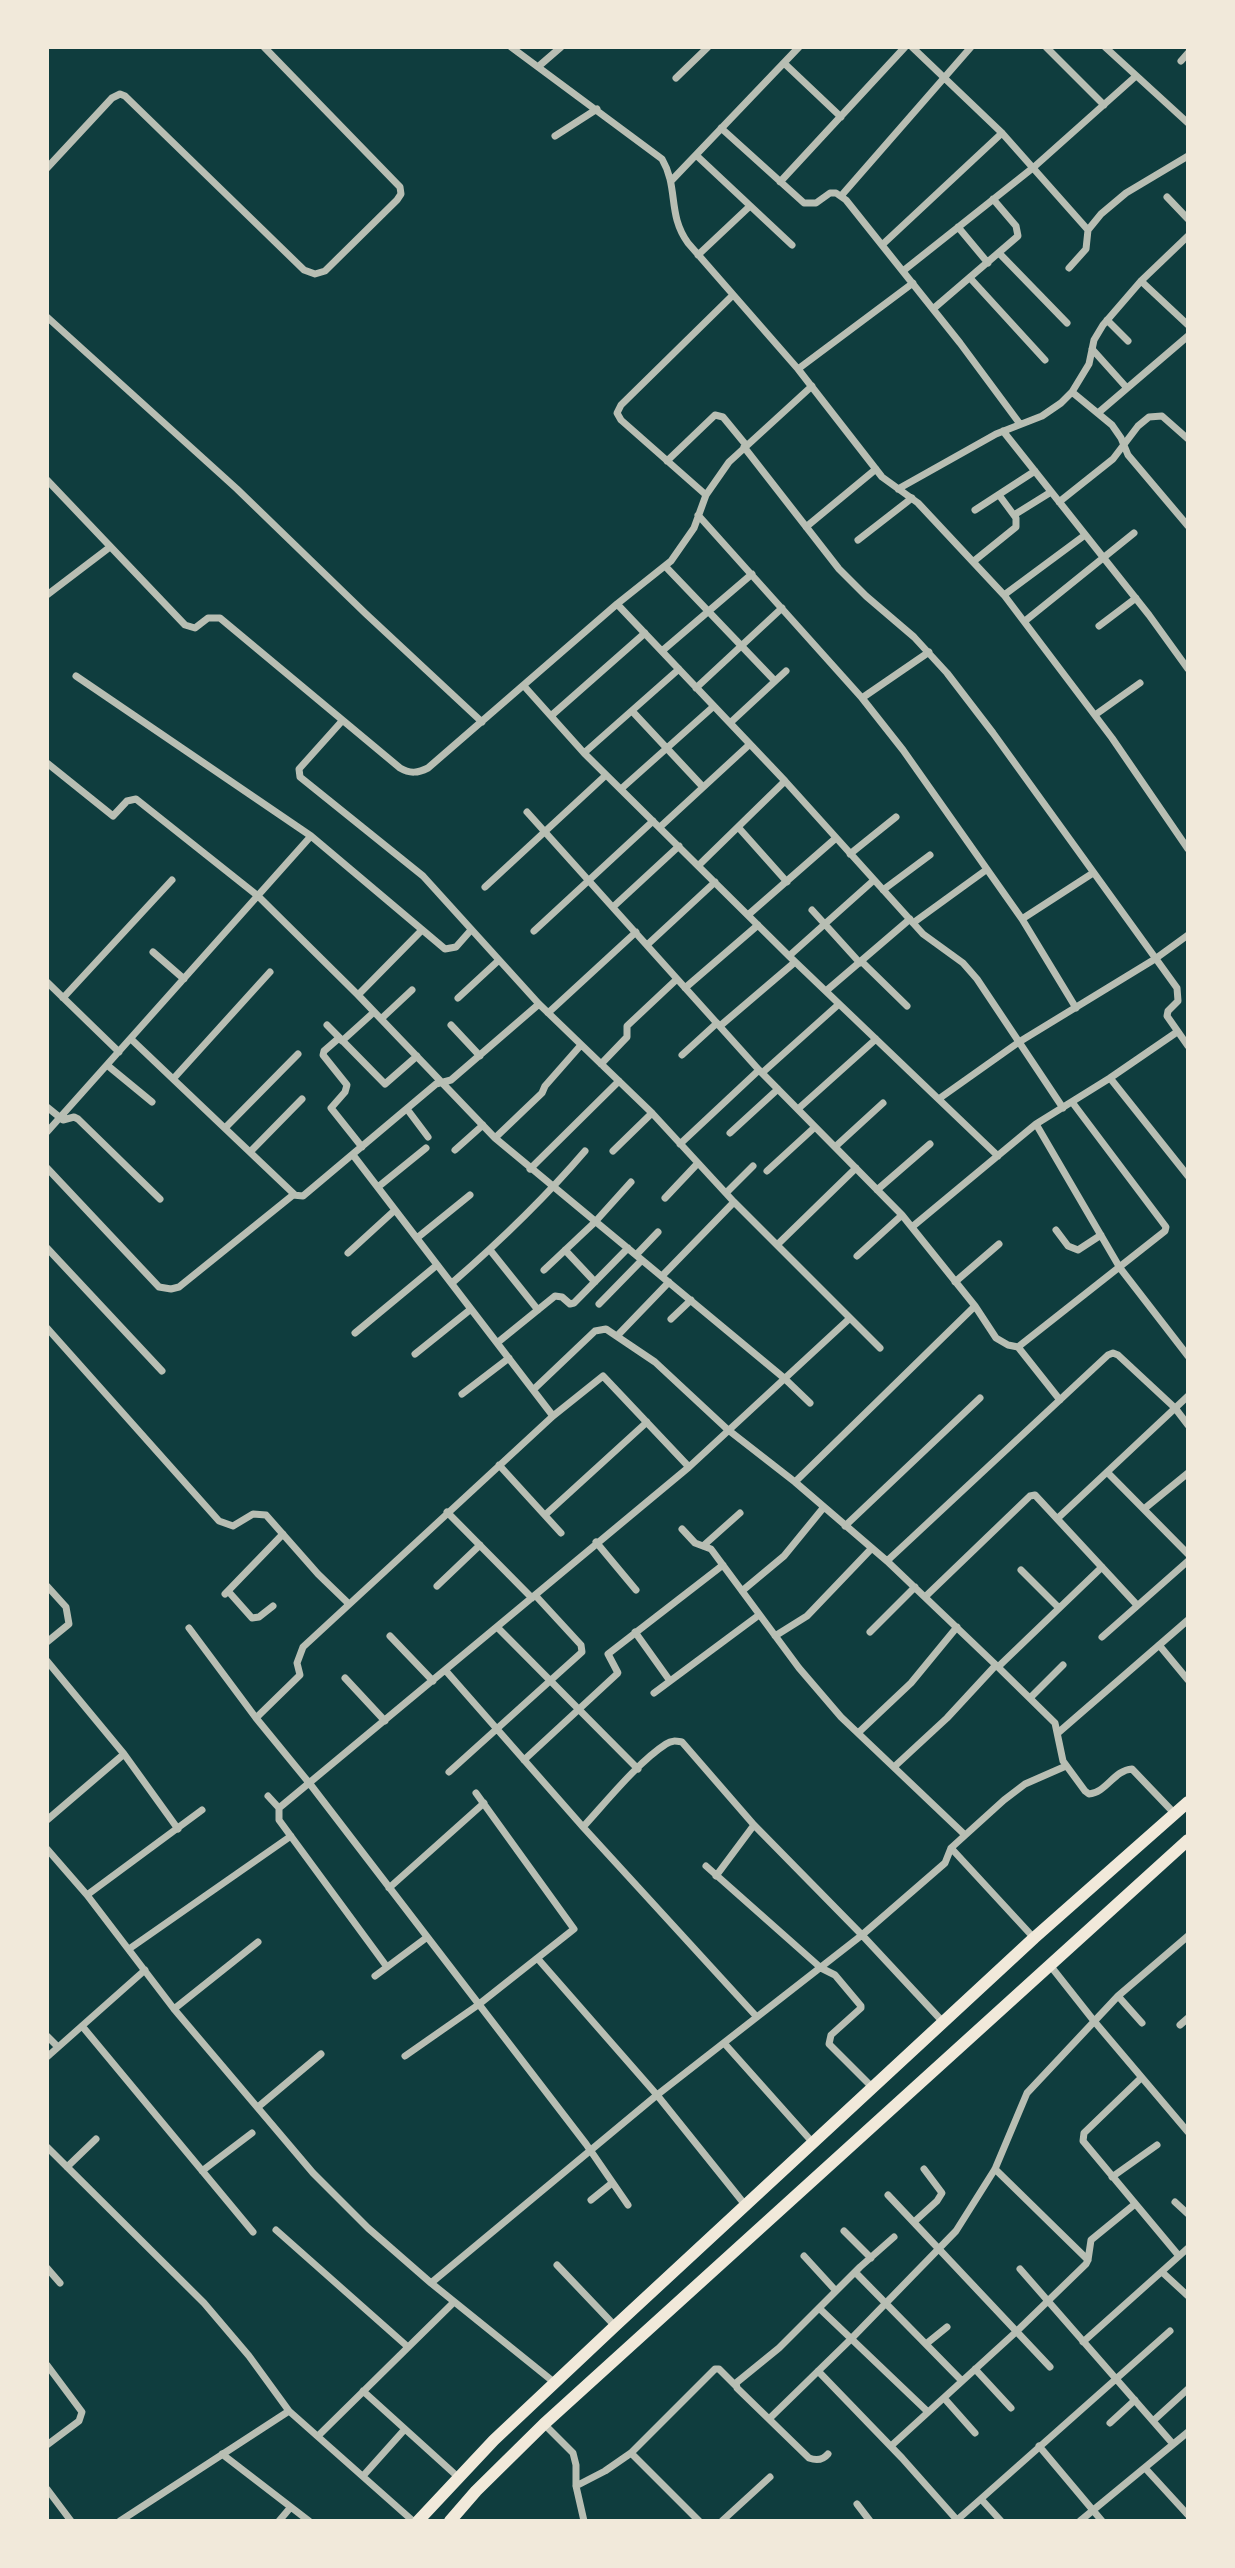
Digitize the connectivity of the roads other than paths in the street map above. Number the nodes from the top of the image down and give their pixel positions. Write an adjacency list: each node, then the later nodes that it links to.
1 (264, 47): 28 (street)
2 (511, 47): 14 (street)
3 (561, 47): 14 (street)
4 (799, 47): 13 (street)
5 (905, 47): 20 (street)
6 (912, 47): 17 (street)
7 (971, 47): 17 (street)
8 (1046, 47): 18 (street)
9 (1105, 47): 15 (street)
10 (705, 48): 16 (street)
11 (1188, 53): 12 (street)
12 (1181, 61)
13 (784, 63): 20 (street); 22 (street)
14 (539, 66): 19 (street)
15 (1136, 76): 18 (street); 21 (street)
16 (676, 78)
17 (944, 79): 23 (street); 31 (street)
18 (1104, 105): 27 (street)
19 (597, 109): 24 (street); 29 (street)
20 (841, 117): 30 (street)
21 (1188, 123)
22 (721, 128): 25 (street); 30 (street)
23 (1002, 134): 27 (street); 40 (street)
24 (555, 136)
25 (696, 155): 29 (street); 34 (street)
26 (1188, 156): 37 (street)
27 (1034, 167): 33 (street); 37 (street)
28 (47, 168)
29 (671, 181): 42 (street)
30 (780, 182): 31 (street)
31 (841, 196): 40 (street)
32 (1167, 197): 35 (street)
33 (993, 200): 36 (street); 41 (street)
34 (750, 206): 39 (street); 42 (street)
35 (1188, 219)
36 (958, 227): 43 (street); 45 (street)
37 (1088, 230): 44 (street)
38 (1188, 236): 47 (street)
39 (792, 245)
40 (882, 245): 45 (street)
41 (999, 253): 43 (street); 53 (street)
42 (698, 255): 49 (street)
43 (988, 263): 46 (street)
44 (1069, 268)
45 (903, 271): 48 (street)
46 (970, 278): 50 (street); 58 (street)
47 (1141, 281): 52 (street); 54 (street)
48 (913, 283): 50 (street); 59 (street)
49 (733, 295): 59 (street); 69 (street)
50 (933, 309): 64 (street)
51 (47, 317): 118 (street)
52 (1107, 320): 56 (street); 57 (street)
53 (1067, 323)
54 (1188, 325)
55 (1188, 336): 61 (street)
56 (1128, 341)
57 (1092, 349): 61 (street); 62 (street)
58 (1045, 360)
59 (798, 369): 60 (street)
60 (812, 386): 68 (street); 70 (street)
61 (1127, 388): 63 (street)
62 (1072, 392): 63 (street); 64 (street)
63 (1098, 412): 67 (street)
64 (1020, 424): 65 (street)
65 (1003, 430): 71 (street); 73 (street)
66 (1188, 439): 67 (street)
67 (1123, 444): 78 (street); 82 (street)
68 (745, 446): 69 (street); 75 (street); 83 (street)
69 (667, 461): 75 (street)
70 (876, 469): 73 (street); 83 (street)
71 (1035, 471): 74 (street); 76 (street)
72 (47, 481): 87 (street)
73 (898, 489): 77 (street)
74 (1051, 492): 78 (street); 81 (street)
75 (706, 495): 80 (street)
76 (999, 495): 79 (street); 81 (street)
77 (912, 498): 86 (street); 89 (street)
78 (1059, 502): 85 (street)
79 (975, 510)
80 (698, 515): 90 (street); 91 (street)
81 (1014, 515): 89 (street)
82 (1188, 526)
83 (806, 527): 103 (street)
84 (1134, 533): 88 (street)
85 (1085, 535): 88 (street); 93 (street)
86 (858, 540)
87 (110, 547): 92 (street); 117 (street)
88 (1103, 558): 94 (street); 98 (street)
89 (974, 561): 93 (street)
90 (666, 566): 95 (street); 97 (street)
91 (752, 574): 96 (street); 97 (street)
92 (47, 595)
93 (1004, 595): 98 (street)
94 (1136, 598): 99 (street); 105 (street)
95 (617, 604): 100 (street); 110 (street)
96 (782, 608): 101 (street); 112 (street)
97 (708, 611): 101 (street); 102 (street)
98 (1025, 621): 116 (street)
99 (1099, 626)
100 (645, 633): 102 (street); 115 (street)
101 (741, 646): 108 (street); 111 (street)
102 (662, 651): 104 (street)
103 (929, 652): 112 (street); 141 (street)
104 (679, 669): 111 (street); 114 (street)
105 (1188, 669)
106 (786, 671): 108 (street)
107 (76, 676): 133 (street)
108 (775, 681): 119 (street)
109 (1140, 683): 116 (street)
110 (524, 686): 115 (street); 118 (street)
111 (696, 688): 113 (street)
112 (862, 698): 140 (street)
113 (713, 706): 119 (street); 121 (street)
114 (632, 711): 121 (street); 122 (street)
115 (552, 715): 122 (street)
116 (1095, 715): 136 (street)
117 (342, 721): 118 (street); 158 (street)
118 (482, 722)
119 (730, 723): 120 (street)
120 (750, 744): 125 (street); 126 (street)
121 (667, 748): 126 (street); 127 (street)
122 (584, 753): 124 (street)
123 (47, 763): 149 (street)
124 (606, 775): 127 (street); 132 (street)
125 (785, 781): 131 (street); 134 (street)
126 (703, 787): 130 (street)
127 (621, 789): 130 (street)
128 (527, 812): 132 (street)
129 (896, 817): 137 (street)
130 (656, 824): 135 (street); 144 (street)
131 (738, 827): 139 (street); 146 (street)
132 (545, 831): 144 (street); 147 (street)
133 (311, 836): 149 (street); 157 (street)
134 (836, 838): 137 (street); 146 (street)
135 (680, 846): 139 (street); 150 (street)
136 (1188, 849)
137 (850, 854): 143 (street)
138 (930, 855): 148 (street)
139 (699, 865): 145 (street)
140 (986, 870): 153 (street); 154 (street)
141 (1093, 873): 153 (street); 165 (street)
142 (172, 880): 177 (street)
143 (874, 880): 148 (street); 156 (street)
144 (590, 881): 150 (street); 159 (street)
145 (715, 882): 152 (street); 162 (street)
146 (787, 882): 152 (street)
147 (485, 887)
148 (883, 890): 154 (street)
149 (258, 896): 169 (street); 175 (street)
150 (613, 907): 160 (street)
151 (812, 910): 156 (street)
152 (748, 915): 155 (street)
153 (1022, 919): 183 (street)
154 (911, 921): 167 (street); 194 (street)
155 (758, 925): 164 (street); 172 (street)
156 (825, 925): 164 (street); 167 (street)
157 (422, 930): 158 (street); 175 (street)
158 (471, 930): 166 (street)
159 (534, 931)
160 (636, 932): 162 (street); 185 (street)
161 (1188, 935): 165 (street)
162 (647, 945): 170 (street)
163 (153, 952): 169 (street)
164 (792, 959): 174 (street); 189 (street)
165 (1156, 959): 181 (street); 183 (street)
166 (499, 960): 178 (street); 179 (street)
167 (860, 962): 174 (street); 182 (street)
168 (270, 972): 205 (street)
169 (184, 979): 191 (street)
170 (677, 979): 172 (street); 202 (street)
171 (47, 982): 177 (street)
172 (685, 988): 189 (street)
173 (412, 990): 186 (street)
174 (826, 991): 180 (street)
175 (358, 995): 184 (street)
176 (1188, 996): 181 (street)
177 (63, 998): 197 (street)
178 (458, 998)
179 (539, 1004): 185 (street); 201 (street)
180 (839, 1004): 193 (street); 204 (street)
181 (1176, 1004): 190 (street)
182 (907, 1006)
183 (1076, 1008): 194 (street)
184 (374, 1012): 186 (street); 192 (street)
185 (548, 1013): 195 (street)
186 (382, 1019): 200 (street)
187 (327, 1025): 192 (street)
188 (452, 1025): 201 (street)
189 (719, 1025): 199 (street); 204 (street)
190 (1177, 1032): 196 (street); 206 (street)
191 (131, 1039): 197 (street); 205 (street)
192 (340, 1039): 200 (street); 231 (street)
193 (876, 1039): 210 (street); 218 (street)
194 (1019, 1042): 210 (street); 216 (street)
195 (581, 1045): 202 (street); 228 (street)
196 (1188, 1046)
197 (119, 1052): 203 (street)
198 (298, 1054): 223 (street)
199 (682, 1055)
200 (416, 1056): 208 (street)
201 (480, 1056): 208 (street)
202 (601, 1064): 207 (street)
203 (107, 1065): 212 (street); 220 (street)
204 (761, 1072): 209 (street); 229 (street)
205 (174, 1078): 223 (street)
206 (1110, 1078): 213 (street); 246 (street)
207 (618, 1081): 219 (street); 244 (street)
208 (442, 1082): 217 (street); 222 (street)
209 (778, 1089): 218 (street); 226 (street)
210 (940, 1098): 239 (street)
211 (302, 1099): 235 (street)
212 (152, 1102)
213 (1072, 1102): 216 (street); 275 (street)
214 (883, 1103): 232 (street)
215 (47, 1107): 220 (street)
216 (1063, 1108): 221 (street)
217 (407, 1109): 227 (street); 231 (street)
218 (798, 1109): 224 (street)
219 (652, 1113): 229 (street); 237 (street)
220 (60, 1118): 225 (street); 255 (street)
221 (1036, 1124): 239 (street); 263 (street)
222 (483, 1125): 228 (street); 234 (street)
223 (226, 1127): 235 (street)
224 (815, 1127): 232 (street); 245 (street)
225 (47, 1132)
226 (730, 1133)
227 (428, 1136)
228 (495, 1138): 244 (street)
229 (680, 1144): 240 (street)
230 (930, 1144): 250 (street)
231 (362, 1147): 238 (street)
232 (835, 1147): 243 (street)
233 (426, 1148): 248 (street)
234 (455, 1150)
235 (251, 1151): 252 (street)
236 (585, 1151): 249 (street)
237 (613, 1151)
238 (353, 1155): 248 (street); 252 (street)
239 (998, 1156): 260 (street)
240 (698, 1164): 251 (street); 254 (street)
241 (753, 1166): 251 (street)
242 (47, 1168): 252 (street)
243 (856, 1168): 250 (street); 266 (street)
244 (530, 1169): 249 (street)
245 (767, 1171)
246 (1188, 1175)
247 (631, 1182): 259 (street)
248 (378, 1187): 257 (street)
249 (553, 1188): 259 (street); 269 (street)
250 (877, 1190): 258 (street)
251 (726, 1193): 256 (street)
252 (295, 1195)
253 (470, 1195): 264 (street)
254 (665, 1198)
255 (160, 1199)
256 (734, 1202): 266 (street); 277 (street)
257 (395, 1210): 264 (street); 271 (street)
258 (902, 1215): 260 (street); 272 (street)
259 (595, 1222): 268 (street); 270 (street)
260 (912, 1227): 280 (street)
261 (1056, 1230): 263 (street)
262 (658, 1232): 273 (street)
263 (1101, 1234): 275 (street)
264 (417, 1238): 274 (street)
265 (999, 1244): 280 (street)
266 (777, 1245): 288 (street)
267 (47, 1248): 298 (street)
268 (628, 1248): 273 (street); 278 (street)
269 (491, 1250): 281 (street); 286 (street)
270 (565, 1250): 276 (street); 278 (street)
271 (348, 1253)
272 (857, 1256)
273 (639, 1258): 277 (street); 283 (street)
274 (437, 1265): 281 (street); 290 (street)
275 (1120, 1268): 293 (street); 296 (street)
276 (544, 1270)
277 (662, 1276): 279 (street)
278 (595, 1282): 286 (street)
279 (669, 1282): 282 (street); 291 (street)
280 (956, 1282): 284 (street)
281 (452, 1283): 285 (street)
282 (691, 1300): 287 (street); 299 (street)
283 (599, 1304)
284 (975, 1306): 293 (street); 315 (street)
285 (471, 1309): 292 (street); 295 (street)
286 (538, 1310): 292 (street)
287 (671, 1319)
288 (849, 1319): 294 (street); 299 (street)
289 (47, 1328): 325 (street)
290 (355, 1333)
291 (617, 1336): 300 (street); 310 (street)
292 (497, 1343): 297 (street)
293 (1018, 1347): 304 (street)
294 (880, 1348)
295 (415, 1354)
296 (1188, 1356)
297 (509, 1358): 300 (street); 301 (street)
298 (162, 1371)
299 (784, 1378): 305 (street); 310 (street)
300 (533, 1390): 307 (street)
301 (462, 1394)
302 (1188, 1396): 306 (street)
303 (980, 1398): 322 (street)
304 (1060, 1400): 306 (street); 331 (street)
305 (810, 1403)
306 (1175, 1408): 309 (street); 313 (street)
307 (553, 1416): 308 (street); 311 (street)
308 (647, 1422): 312 (street); 320 (street)
309 (1188, 1425)
310 (727, 1429): 312 (street); 315 (street)
311 (499, 1465): 318 (street); 320 (street)
312 (689, 1467): 326 (street)
313 (1107, 1472): 317 (street); 321 (street)
314 (1188, 1473): 317 (street)
315 (794, 1482): 316 (street)
316 (824, 1507): 322 (street); 340 (street)
317 (1144, 1509): 330 (street)
318 (447, 1512): 327 (street); 343 (street)
319 (740, 1513): 328 (street)
320 (545, 1516): 324 (street)
321 (1058, 1518): 334 (street); 342 (street)
322 (845, 1526): 329 (street)
323 (682, 1529): 328 (street)
324 (561, 1533)
325 (283, 1534): 343 (street); 345 (street)
326 (596, 1542): 339 (street); 341 (street)
327 (480, 1545): 337 (street); 341 (street)
328 (703, 1546): 333 (street)
329 (872, 1548): 331 (street); 355 (street)
330 (1188, 1554)
331 (887, 1561): 338 (street)
332 (1188, 1561): 344 (street)
333 (723, 1565): 340 (street); 352 (street)
334 (1102, 1567): 344 (street); 346 (street)
335 (1021, 1570): 346 (street)
336 (47, 1586): 357 (street)
337 (437, 1586)
338 (915, 1587): 342 (street); 353 (street)
339 (636, 1590)
340 (742, 1591): 347 (street)
341 (533, 1596): 349 (street); 366 (street)
342 (925, 1597): 350 (street)
343 (349, 1604): 371 (street)
344 (1137, 1605): 356 (street)
345 (273, 1606)
346 (1059, 1608): 361 (street)
347 (759, 1615): 355 (street); 367 (street)
348 (1188, 1620): 358 (street)
349 (497, 1627): 362 (street); 366 (street)
350 (957, 1627): 361 (street); 374 (street)
351 (189, 1628): 371 (street)
352 (635, 1632): 367 (street); 370 (street)
353 (870, 1632)
354 (390, 1636): 365 (street)
355 (775, 1636): 374 (street)
356 (1102, 1637)
357 (47, 1642)
358 (1159, 1644): 364 (street); 375 (street)
359 (47, 1661): 376 (street)
360 (1063, 1665): 369 (street)
361 (997, 1666): 369 (street); 379 (street)
362 (446, 1671): 365 (street); 373 (street)
363 (345, 1678): 372 (street)
364 (1188, 1680)
365 (433, 1681): 372 (street)
366 (549, 1681): 370 (street); 373 (street)
367 (670, 1681): 368 (street)
368 (654, 1693)
369 (1030, 1698): 375 (street)
370 (580, 1709): 377 (street); 380 (street)
371 (256, 1718): 382 (street)
372 (385, 1721): 382 (street)
373 (496, 1729): 377 (street); 381 (street)
374 (858, 1732): 379 (street)
375 (1059, 1732): 378 (street)
376 (124, 1754): 390 (street); 393 (street)
377 (524, 1760): 392 (street)
378 (1066, 1766): 389 (street); 394 (street)
379 (894, 1767): 394 (street)
380 (638, 1769): 391 (street); 392 (street)
381 (449, 1772)
382 (310, 1784): 387 (street); 401 (street)
383 (476, 1793): 386 (street)
384 (268, 1797): 387 (street)
385 (1188, 1802): 389 (main road)
386 (484, 1803): 401 (street); 409 (street)
387 (279, 1808): 395 (street)
388 (202, 1810): 393 (street)
389 (1175, 1814): 406 (main road)
390 (47, 1820)
391 (754, 1825): 400 (street); 403 (street)
392 (583, 1827): 418 (street)
393 (178, 1829): 402 (street)
394 (965, 1835): 397 (street)
395 (291, 1836): 408 (street); 411 (street)
396 (1188, 1840): 410 (main road)
397 (951, 1848): 403 (street); 406 (street)
398 (47, 1849): 402 (street)
399 (706, 1867): 400 (street)
400 (716, 1876): 412 (street)
401 (389, 1888): 405 (street)
402 (88, 1895): 408 (street)
403 (862, 1935): 412 (street); 421 (street)
404 (1188, 1936): 415 (street)
405 (426, 1937): 411 (street); 416 (street)
406 (1034, 1938): 421 (main road)
407 (258, 1942): 417 (street)
408 (128, 1949): 413 (street)
409 (538, 1959): 416 (street); 433 (street)
410 (1049, 1964): 420 (street); 505 (main road)
411 (387, 1967): 414 (street)
412 (821, 1968): 418 (street); 432 (street)
413 (145, 1970): 417 (street); 424 (street)
414 (375, 1976)
415 (1118, 1996): 420 (street); 422 (street)
416 (478, 2005): 429 (street); 441 (street)
417 (174, 2009): 434 (street)
418 (757, 2016): 426 (street)
419 (1188, 2018): 423 (street)
420 (1094, 2021): 431 (street); 444 (street)
421 (943, 2022): 432 (main road)
422 (1142, 2023)
423 (1180, 2025)
424 (82, 2026): 427 (street); 445 (street)
425 (47, 2036): 427 (street)
426 (724, 2043): 433 (street); 438 (street)
427 (58, 2047): 430 (street)
428 (321, 2054): 434 (street)
429 (405, 2056)
430 (47, 2057)
431 (1141, 2078): 435 (street); 446 (street)
432 (873, 2089): 438 (main road)
433 (656, 2095): 441 (street); 453 (street)
434 (258, 2107): 472 (street)
435 (1188, 2132)
436 (251, 2133): 445 (street)
437 (96, 2139): 442 (street)
438 (814, 2144): 453 (main road)
439 (1157, 2145): 446 (street)
440 (47, 2147): 442 (street)
441 (589, 2151): 447 (street); 472 (street)
442 (67, 2167): 500 (street)
443 (924, 2169): 455 (street)
444 (995, 2169): 461 (street); 465 (street)
445 (202, 2171): 458 (street)
446 (1112, 2177): 451 (street)
447 (612, 2183): 449 (street); 452 (street)
448 (888, 2195): 455 (street)
449 (591, 2200)
450 (1175, 2202): 454 (street)
451 (1135, 2204): 463 (street); 465 (street)
452 (628, 2205)
453 (746, 2206): 479 (main road)
454 (1188, 2214)
455 (914, 2222): 461 (street)
456 (276, 2230): 486 (street)
457 (844, 2231): 464 (street)
458 (253, 2232)
459 (894, 2237): 464 (street)
460 (1188, 2248): 463 (street)
461 (940, 2249): 477 (street); 481 (street)
462 (804, 2256): 473 (street)
463 (1179, 2256): 470 (street)
464 (871, 2258): 469 (street)
465 (1088, 2260): 475 (street)
466 (557, 2264): 479 (street)
467 (47, 2268): 471 (street)
468 (1020, 2269): 475 (street)
469 (855, 2272): 473 (street); 477 (street)
470 (1162, 2272): 474 (street); 484 (street)
471 (60, 2283)
472 (431, 2283): 476 (street)
473 (836, 2291): 478 (street)
474 (1188, 2296)
475 (1047, 2300): 481 (street); 484 (street)
476 (454, 2302): 486 (street); 493 (street)
477 (886, 2303): 483 (street); 485 (street)
478 (819, 2308): 483 (street); 494 (street)
479 (615, 2326): 493 (main road)
480 (947, 2327): 485 (street)
481 (1017, 2331): 488 (street); 489 (street)
482 (1170, 2331): 491 (street)
483 (851, 2339): 490 (street); 501 (street)
484 (1083, 2342): 491 (street)
485 (926, 2344): 492 (street)
486 (408, 2347): 496 (street)
487 (47, 2365): 511 (street)
488 (1051, 2367)
489 (975, 2369): 492 (street); 499 (street)
490 (818, 2371): 502 (street); 512 (street)
491 (1115, 2378): 498 (street); 513 (street)
492 (962, 2381): 497 (street)
493 (555, 2383): 519 (main road)
494 (736, 2386): 502 (street); 514 (street)
495 (1188, 2389): 503 (street)
496 (363, 2391): 506 (street); 509 (street)
497 (944, 2398): 501 (street); 508 (street)
498 (1135, 2400): 503 (street); 504 (street)
499 (1011, 2408)
500 (289, 2411): 509 (street); 515 (street)
501 (928, 2412): 512 (street)
502 (769, 2419): 516 (street)
503 (1153, 2421): 510 (street)
504 (1110, 2423)
505 (544, 2424): 521 (street); 534 (main road)
506 (405, 2429): 518 (street); 519 (street)
507 (1188, 2432): 510 (street)
508 (975, 2433)
509 (318, 2436): 518 (street)
510 (1173, 2444): 517 (street)
511 (47, 2445)
512 (891, 2446): 528 (street)
513 (1039, 2446): 523 (street); 526 (street)
514 (631, 2453): 521 (street); 536 (street)
515 (222, 2454): 525 (street); 530 (street)
516 (828, 2454)
517 (1145, 2468): 526 (street); 527 (street)
518 (363, 2476): 533 (street)
519 (458, 2477): 533 (main road)
520 (770, 2477): 537 (street)
521 (576, 2486): 535 (street)
522 (47, 2489): 529 (street)
523 (981, 2499): 528 (street); 539 (street)
524 (858, 2504): 538 (street)
525 (290, 2508): 531 (street); 532 (street)
526 (1093, 2510): 540 (street); 541 (street)
527 (1188, 2515)
528 (956, 2520)
529 (71, 2521)
530 (120, 2521)
531 (279, 2521)
532 (309, 2521)
533 (416, 2521)
534 (450, 2521)
535 (584, 2521)
536 (699, 2521)
537 (722, 2521)
538 (870, 2521)
539 (1001, 2521)
540 (1080, 2521)
541 (1102, 2521)

